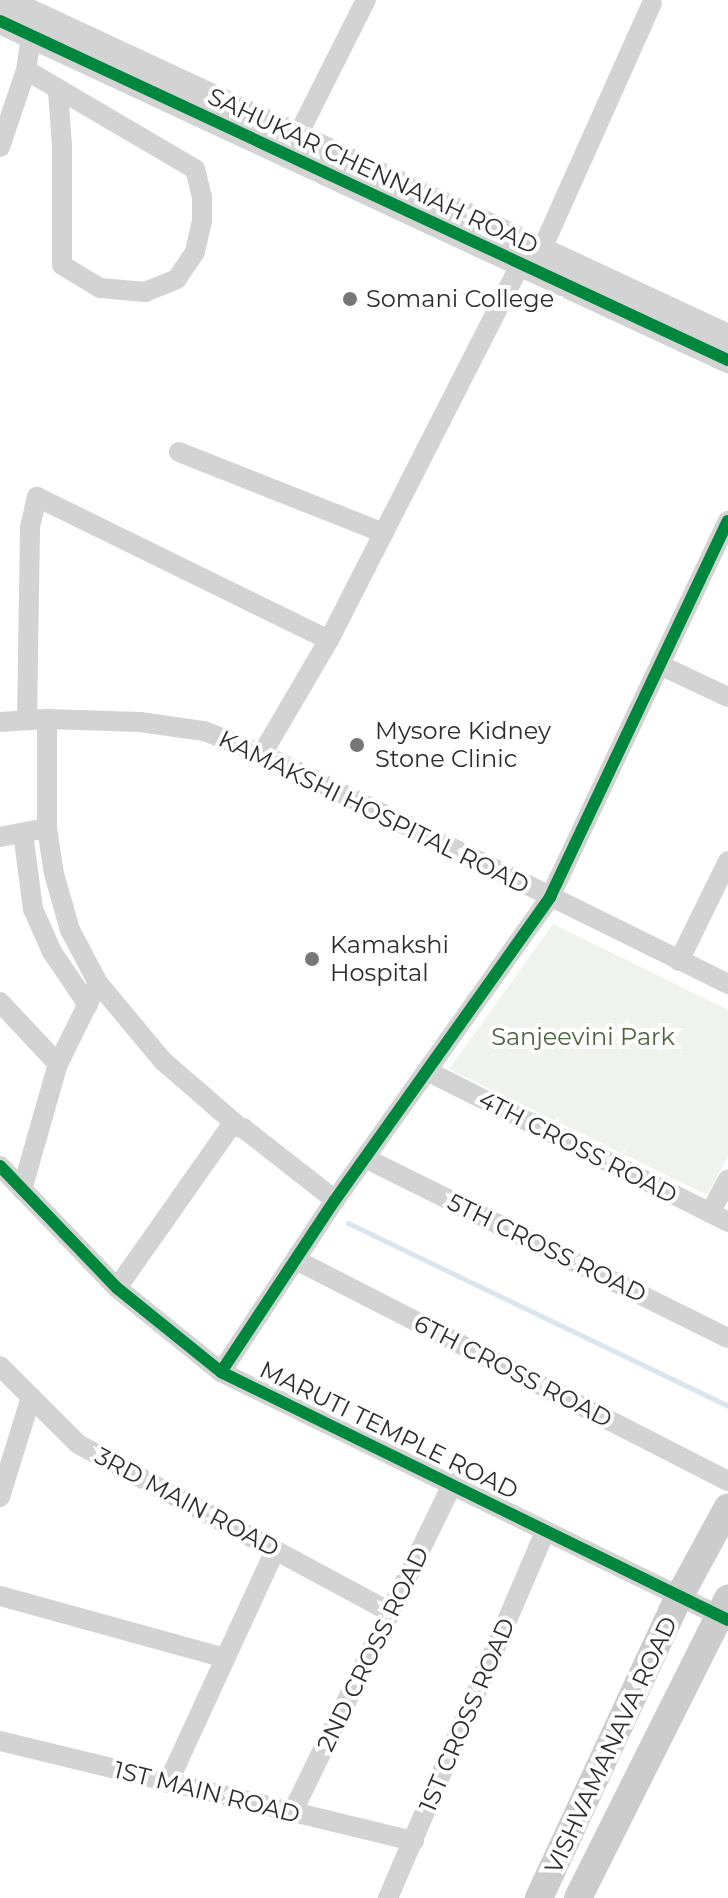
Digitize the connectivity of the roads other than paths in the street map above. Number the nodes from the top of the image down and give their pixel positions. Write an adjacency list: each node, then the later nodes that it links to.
1 (4, 0): 8 (street, SAHUKAR CHENNAIAH ROAD)
2 (366, 0): 8 (street)
3 (652, 3): 10 (street)
4 (0, 21): 5 (street, SAHUKAR CHENNAIAH ROAD)
5 (31, 36): 6 (street); 10 (street, SAHUKAR CHENNAIAH ROAD)
6 (26, 70): 7 (street); 9 (street)
7 (58, 92): 7 (street)
8 (298, 135): 10 (street, SAHUKAR CHENNAIAH ROAD)
9 (0, 147)
10 (531, 253): 11 (street, SAHUKAR CHENNAIAH ROAD); 12 (street, SAHUKAR CHENNAIAH ROAD); 14 (street)
11 (728, 337)
12 (728, 360)
13 (179, 452): 14 (street)
14 (384, 533): 16 (street)
15 (725, 534): 17 (street)
16 (329, 640): 19 (street); 21 (street)
17 (660, 665): 18 (street); 26 (street)
18 (728, 697)
19 (37, 719): 20 (street, KAMAKSHI HOSPITAL ROAD); 21 (street, KAMAKSHI HOSPITAL ROAD); 22 (street)
20 (0, 722)
21 (262, 754): 26 (street, KAMAKSHI HOSPITAL ROAD)
22 (47, 828): 23 (street); 28 (street)
23 (23, 833): 24 (street); 31 (street)
24 (0, 837)
25 (728, 861): 27 (street)
26 (550, 897): 27 (street, KAMAKSHI HOSPITAL ROAD); 33 (street)
27 (679, 961): 29 (street, KAMAKSHI HOSPITAL ROAD)
28 (98, 983): 31 (street); 34 (street)
29 (728, 984)
30 (0, 1002): 32 (street)
31 (88, 1005): 32 (street)
32 (58, 1064): 38 (street)
33 (427, 1071): 35 (street); 40 (street, 4TH CROSS ROAD)
34 (237, 1125): 39 (street); 42 (street)
35 (365, 1158): 39 (street); 43 (street, 5TH CROSS ROAD)
36 (1, 1171): 38 (street, MARUTI TEMPLE ROAD)
37 (728, 1179): 40 (street)
38 (22, 1190): 42 (street, MARUTI TEMPLE ROAD)
39 (335, 1200): 41 (street)
40 (719, 1218)
41 (298, 1261): 45 (street); 47 (street, 6TH CROSS ROAD)
42 (117, 1288): 45 (street, MARUTI TEMPLE ROAD)
43 (728, 1338)
44 (0, 1366): 46 (street, 3RD MAIN ROAD)
45 (221, 1372): 48 (street, MARUTI TEMPLE ROAD)
46 (31, 1397): 49 (street); 52 (street, 3RD MAIN ROAD)
47 (728, 1481)
48 (453, 1483): 51 (street, MARUTI TEMPLE ROAD); 56 (street, 2ND CROSS ROAD)
49 (0, 1497)
50 (728, 1507): 54 (main road, VISHVAMANAVA ROAD)
51 (545, 1532): 54 (street, MARUTI TEMPLE ROAD); 61 (street, 1ST CROSS ROAD)
52 (275, 1550): 56 (street, 3RD MAIN ROAD); 57 (street)
53 (0, 1596): 57 (street)
54 (679, 1597): 55 (street, MARUTI TEMPLE ROAD); 63 (main road, VISHVAMANAVA ROAD)
55 (725, 1612): 64 (main road, VISHVAMANAVA ROAD)
56 (392, 1613): 60 (street, 2ND CROSS ROAD)
57 (225, 1658): 59 (street)
58 (0, 1741): 59 (street, 1ST MAIN ROAD)
59 (168, 1783): 60 (street, 1ST MAIN ROAD)
60 (292, 1813): 61 (street, 1ST MAIN ROAD)
61 (414, 1841): 62 (street, 1ST CROSS ROAD)
62 (388, 1898)
63 (539, 1898)
64 (578, 1898)

